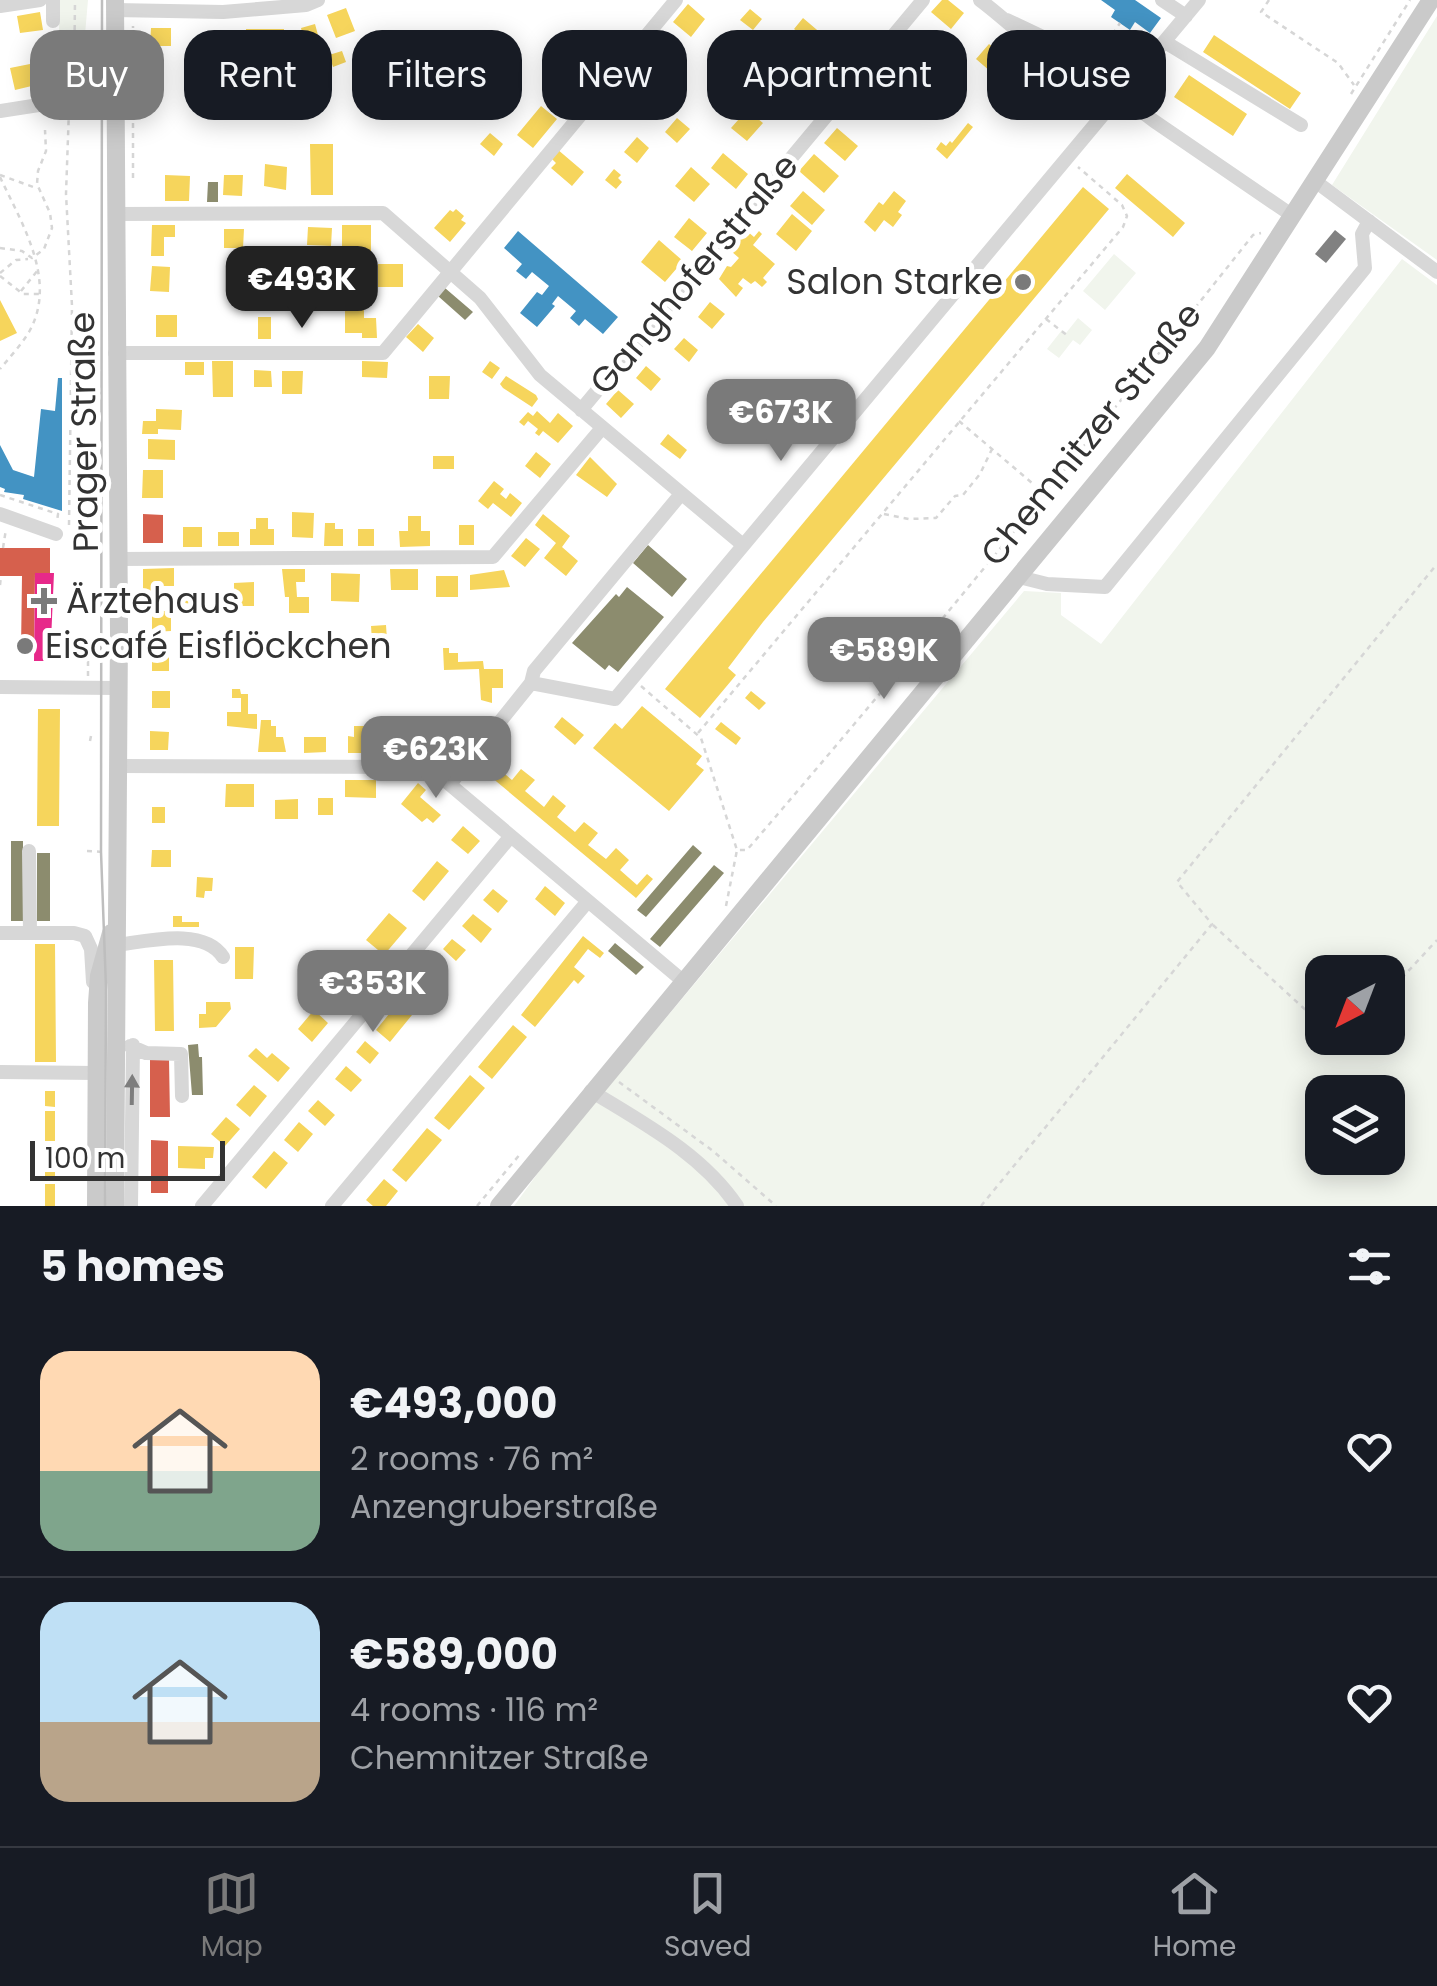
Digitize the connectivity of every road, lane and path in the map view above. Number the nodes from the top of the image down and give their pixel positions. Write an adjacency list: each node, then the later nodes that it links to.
1 (40, 0): 13 (street)
2 (53, 0): 16 (street)
3 (75, 0): 18 (path)
4 (318, 0): 12 (street)
5 (676, 0): 43 (street)
6 (923, 0): 52 (street, Ganghoferstraße)
7 (980, 0): 15 (street)
8 (1162, 0): 14 (street)
9 (1199, 0): 14 (street)
10 (1269, 0): 24 (path)
11 (1430, 0): 34 (main road, Chemnitzer Straße)
12 (115, 5): 36 (main road, Prager Straße)
13 (0, 6)
14 (1186, 16): 22 (street)
15 (1008, 20): 19 (street); 20 (street)
16 (53, 21)
17 (1120, 23): 21 (path)
18 (75, 30)
19 (1017, 30)
20 (1028, 30)
21 (1115, 30)
22 (1166, 41)
23 (1166, 43): 30 (street)
24 (1355, 87)
25 (30, 107): 26 (street)
26 (0, 112)
27 (69, 120): 61 (path)
28 (1098, 120): 32 (street)
29 (1153, 120): 37 (street)
30 (1301, 126)
31 (45, 130): 35 (path)
32 (1066, 157): 48 (path); 62 (street)
33 (0, 176): 35 (path); 41 (path)
34 (1315, 181): 37 (main road, Chemnitzer Straße); 38 (street)
35 (39, 190): 41 (path)
36 (115, 214): 43 (street); 50 (main road, Prager Straße)
37 (1293, 216): 67 (main road, Chemnitzer Straße)
38 (1369, 221): 44 (street); 67 (street)
39 (1263, 233): 57 (path)
40 (0, 248): 41 (path)
41 (33, 257): 42 (path); 45 (path)
42 (39, 268): 46 (path); 47 (path)
43 (449, 270): 50 (street); 52 (street)
44 (1437, 272)
45 (0, 275): 46 (path)
46 (20, 292): 47 (path)
47 (40, 293): 51 (path)
48 (1044, 318): 49 (path); 53 (path)
49 (1068, 336)
50 (115, 353): 64 (main road, Prager Straße)
51 (0, 369)
52 (581, 410): 54 (street)
53 (958, 421): 55 (path); 59 (path)
54 (602, 428): 56 (street); 64 (street, Ganghoferstraße)
55 (992, 450): 57 (path); 59 (path)
56 (681, 494): 62 (street); 72 (street)
57 (1046, 494): 80 (path)
58 (0, 495): 61 (path)
59 (883, 513): 75 (path)
60 (3, 520): 61 (street); 63 (path)
61 (56, 534)
62 (742, 544): 71 (street)
63 (4, 548)
64 (119, 559): 74 (main road, Prager Straße)
65 (1437, 564): 86 (path)
66 (1, 576): 68 (path)
67 (1020, 576): 93 (main road, Chemnitzer Straße)
68 (0, 585)
69 (106, 641): 70 (path)
70 (88, 677)
71 (633, 678): 72 (street); 75 (path)
72 (531, 683): 77 (street)
73 (0, 687): 74 (street)
74 (118, 688): 76 (main road, Prager Straße)
75 (698, 733): 80 (path)
76 (117, 766): 77 (street); 85 (main road, Prager Straße)
77 (450, 784): 78 (street)
78 (511, 836): 83 (street); 105 (street)
79 (89, 850): 82 (path)
80 (738, 850): 84 (path)
81 (29, 851): 88 (street)
82 (106, 852)
83 (588, 900): 93 (street); 106 (street)
84 (726, 907)
85 (115, 922): 90 (main road, Prager Straße); 94 (main road, Prager Straße)
86 (1212, 924): 95 (path); 110 (path)
87 (0, 933): 88 (street)
88 (30, 934): 94 (street)
89 (1437, 940): 92 (path)
90 (117, 945): 91 (street); 96 (main road, Prager Straße)
91 (223, 958)
92 (1405, 975)
93 (683, 980): 99 (main road, Chemnitzer Straße)
94 (97, 1002): 98 (main road, Prager Straße)
95 (1305, 1009)
96 (124, 1049): 101 (street); 103 (main road, Prager Straße); 104 (street, one-way to 96)
97 (0, 1072): 98 (street)
98 (97, 1073): 102 (main road, Prager Straße)
99 (606, 1073): 100 (main road, Chemnitzer Straße); 109 (path)
100 (591, 1091): 107 (main road, Chemnitzer Straße); 108 (street)
101 (182, 1096)
102 (96, 1206)
103 (115, 1206)
104 (131, 1206)
105 (202, 1206)
106 (332, 1206)
107 (499, 1206)
108 (736, 1206)
109 (776, 1206)
110 (981, 1206)

